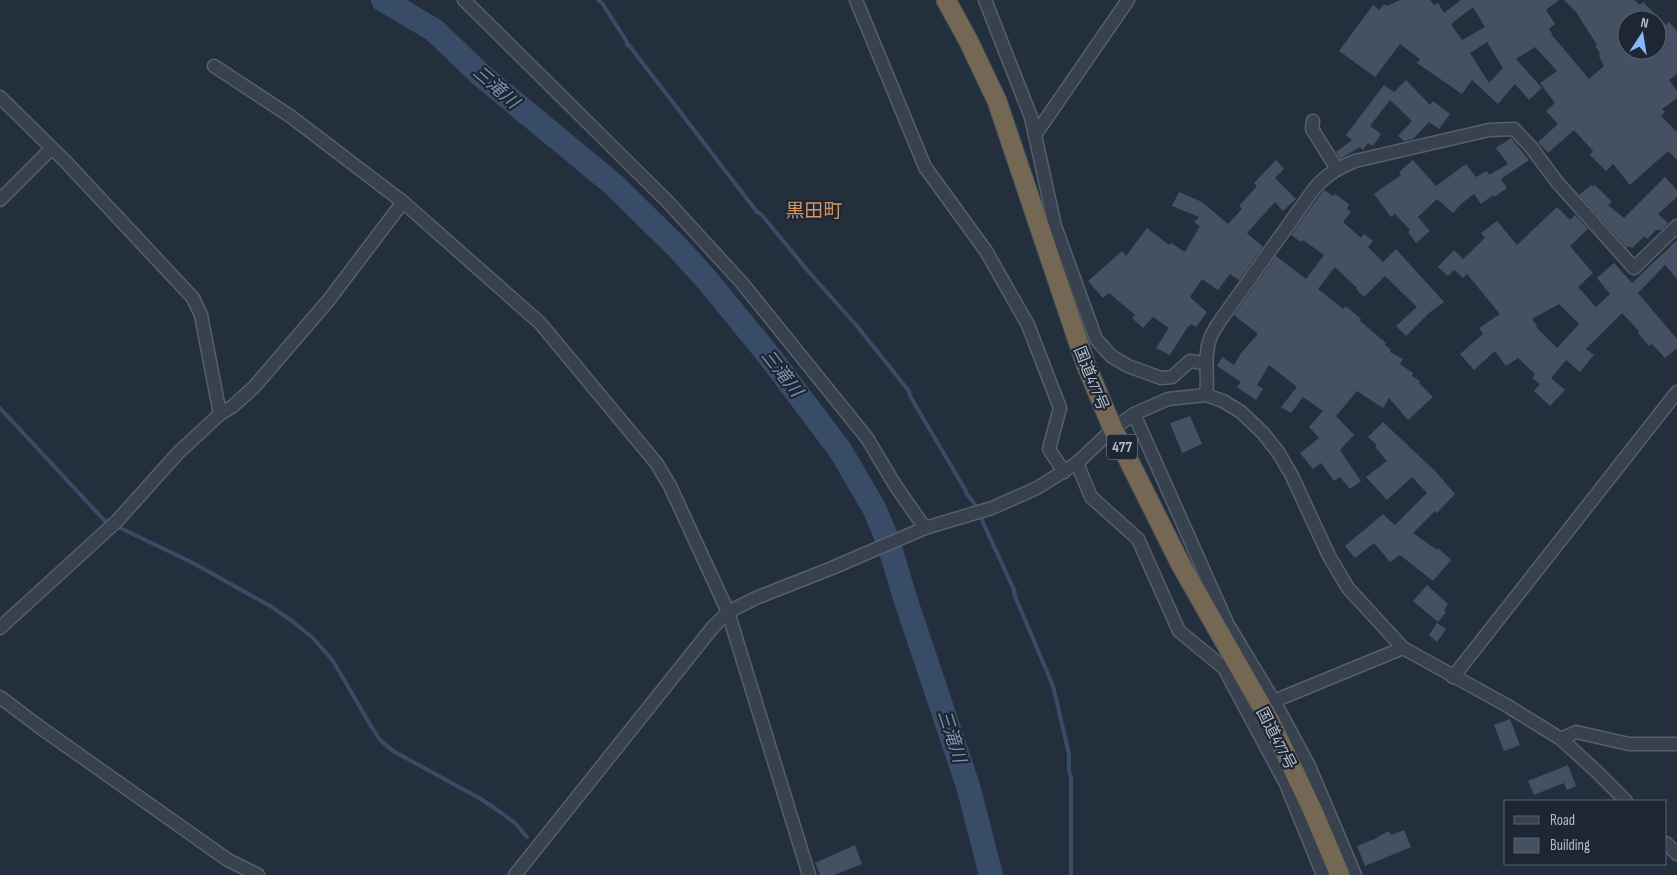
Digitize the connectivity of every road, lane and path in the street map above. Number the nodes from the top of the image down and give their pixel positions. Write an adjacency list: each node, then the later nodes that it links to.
1 (464, 0): 23 (street)
2 (856, 0): 22 (street)
3 (946, 0): 20 (highway, 国道477号 / 477)
4 (985, 0): 9 (street)
5 (1128, 0): 9 (street)
6 (214, 66): 13 (street)
7 (0, 97): 10 (street)
8 (1313, 121): 11 (street)
9 (1034, 135): 15 (street)
10 (51, 149): 12 (street); 18 (street)
11 (1337, 168): 14 (street); 15 (street)
12 (0, 200)
13 (403, 202): 18 (street); 24 (street)
14 (1677, 226)
15 (1206, 363): 17 (street)
16 (1677, 392): 27 (street)
17 (1206, 395): 19 (street); 26 (street)
18 (220, 414): 25 (street)
19 (1134, 414): 20 (street); 29 (street)
20 (1113, 430): 21 (street); 39 (highway, 国道477号 / 477)
21 (1077, 463): 22 (street); 38 (street)
22 (1064, 472): 23 (street)
23 (923, 529): 24 (street)
24 (728, 612): 36 (street); 37 (street)
25 (0, 628)
26 (1403, 648): 27 (street); 29 (street)
27 (1453, 676): 30 (street)
28 (0, 697): 35 (street)
29 (1274, 701): 40 (street)
30 (1562, 739): 31 (street); 32 (street)
31 (1677, 744)
32 (1625, 800)
33 (1667, 843): 34 (street)
34 (1677, 854)
35 (258, 875)
36 (515, 875)
37 (809, 875)
38 (1323, 875)
39 (1340, 875)
40 (1355, 875)

